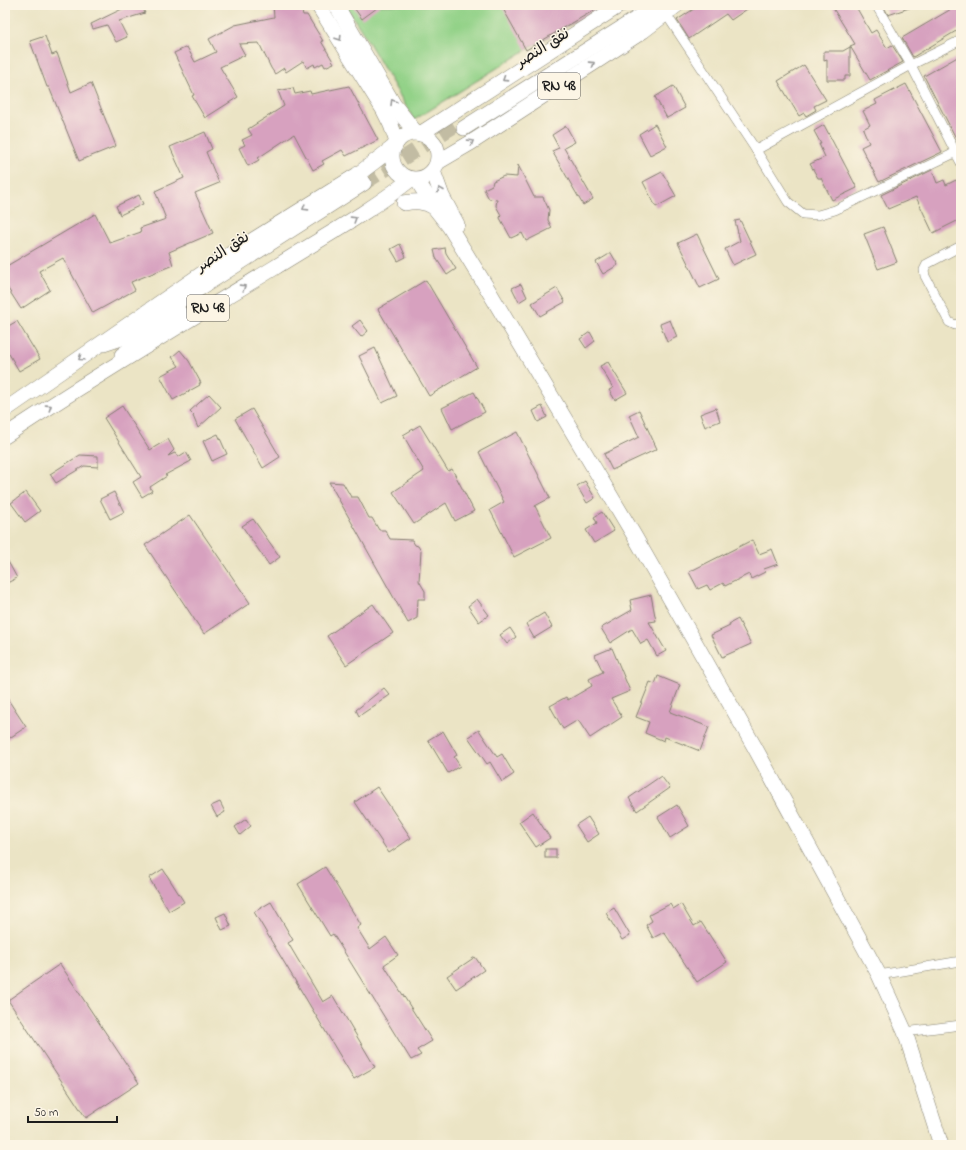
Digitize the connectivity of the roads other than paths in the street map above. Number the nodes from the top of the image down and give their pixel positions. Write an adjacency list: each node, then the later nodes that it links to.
1 (318, 5): 11 (main road, one-way to 11)
2 (336, 5): 10 (main road, one-way to 2)
3 (620, 5): 10 (main road, RN 48, one-way to 10)
4 (644, 5): 7 (main road, نفق النصر)
5 (677, 5): 7 (main road, RN 48)
6 (876, 5): 9 (street)
7 (662, 10): 12 (street); 15 (main road, RN 48, one-way to 7)
8 (961, 40): 9 (street)
9 (911, 64): 12 (street); 13 (street)
10 (418, 133): 11 (main road); 15 (main road)
11 (396, 144): 16 (main road); 22 (main road, RN 48, one-way to 22)
12 (756, 150): 13 (street)
13 (958, 151): 14 (street)
14 (961, 163)
15 (435, 167): 16 (main road); 20 (main road, one-way to 15)
16 (414, 179): 18 (main road); 23 (main road, RN 48, one-way to 16)
17 (404, 203): 18 (main road)
18 (434, 207): 20 (main road)
19 (961, 246): 21 (street)
20 (487, 288): 28 (main road)
21 (961, 323)
22 (100, 345): 23 (main road, نفق النصر); 24 (main road, RN 48, one-way to 24)
23 (114, 365): 25 (main road, RN 48, one-way to 23)
24 (8, 409): 25 (main road)
25 (25, 423): 26 (main road, RN 48)
26 (5, 436)
27 (961, 961): 28 (street)
28 (878, 975): 30 (main road)
29 (961, 1025): 30 (street)
30 (905, 1032): 31 (main road)
31 (941, 1145)

